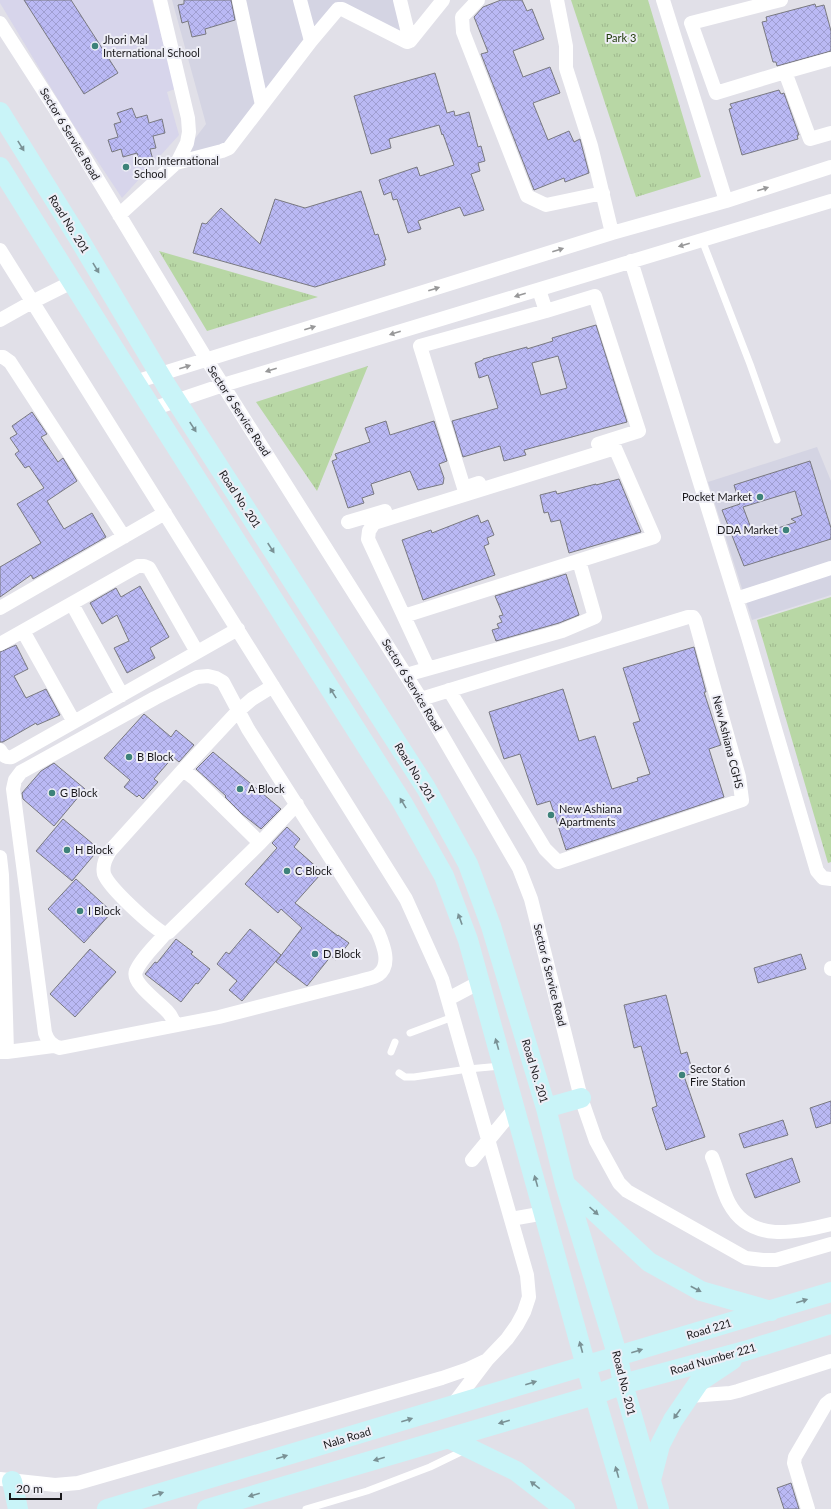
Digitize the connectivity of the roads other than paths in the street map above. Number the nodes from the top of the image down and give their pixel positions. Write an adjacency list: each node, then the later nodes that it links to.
1 (160, 0): 18 (street)
2 (239, 0): 15 (street)
3 (300, 0): 11 (street)
4 (400, 0): 12 (street)
5 (443, 0): 12 (street)
6 (478, 0): 21 (street)
7 (557, 0): 21 (street)
8 (663, 0): 22 (street)
9 (781, 0): 14 (street)
10 (0, 23): 24 (street, Sector 6 Service Road)
11 (311, 41): 12 (street); 15 (street)
12 (410, 41)
13 (831, 59): 14 (street)
14 (784, 72): 17 (street)
15 (262, 105): 18 (street)
16 (0, 112): 36 (main road, Road No. 201, one-way to 36)
17 (831, 133)
18 (176, 163): 24 (street)
19 (0, 167): 29 (main road)
20 (831, 167): 22 (street, one-way to 20)
21 (603, 192): 25 (street)
22 (726, 201): 25 (street)
23 (831, 201): 26 (street)
24 (119, 215): 35 (street, Sector 6 Service Road)
25 (612, 232): 35 (street, one-way to 25)
26 (702, 240): 28 (street, one-way to 28); 41 (lane)
27 (0, 250): 31 (street)
28 (631, 261): 30 (street); 48 (street)
29 (72, 282): 31 (street); 37 (main road)
30 (539, 290): 32 (street); 38 (street, one-way to 38)
31 (32, 302): 33 (street); 43 (street)
32 (546, 311): 42 (street); 42 (street)
33 (0, 320)
34 (0, 357): 45 (street)
35 (207, 360): 36 (street, one-way to 35); 38 (street, Sector 6 Service Road)
36 (160, 374): 37 (street); 39 (main road, Road No. 201)
37 (135, 382): 40 (main road)
38 (223, 385): 39 (street); 57 (street, Sector 6 Service Road)
39 (176, 400): 40 (street); 85 (main road, Road No. 201, one-way to 85)
40 (152, 409): 71 (main road, one-way to 40)
41 (778, 440)
42 (464, 488): 44 (street)
43 (165, 512): 45 (street); 52 (street)
44 (348, 522)
45 (124, 537): 50 (street)
46 (579, 561): 51 (street); 51 (street); 56 (street)
47 (831, 568): 48 (street)
48 (736, 599): 69 (street)
49 (72, 604): 53 (street); 55 (street); 60 (street)
50 (0, 608)
51 (404, 616): 56 (street)
52 (238, 629): 55 (street); 58 (street)
53 (23, 631): 54 (street); 63 (street)
54 (0, 644)
55 (197, 652): 60 (street)
56 (428, 668): 57 (street)
57 (406, 675): 61 (street, Sector 6 Service Road)
58 (273, 686): 62 (street); 72 (street)
59 (449, 690): 59 (street, New Ashiana CGHS); 61 (street)
60 (122, 695): 63 (street)
61 (421, 699): 83 (street, Sector 6 Service Road)
62 (238, 711): 65 (street); 66 (street); 77 (street)
63 (74, 722): 64 (street)
64 (0, 750)
65 (183, 770): 67 (street); 70 (street)
66 (297, 804): 67 (street); 74 (street)
67 (260, 843): 70 (street)
68 (0, 857): 78 (street)
69 (831, 879)
70 (165, 934): 74 (street)
71 (480, 982): 72 (street); 80 (main road, one-way to 71)
72 (448, 999): 73 (street)
73 (453, 1017): 75 (lane); 81 (street)
74 (175, 1025): 77 (street)
75 (410, 1033)
76 (395, 1042): 79 (lane)
77 (53, 1046): 78 (street)
78 (4, 1052)
79 (391, 1052)
80 (503, 1066): 81 (lane); 84 (main road)
81 (468, 1069): 82 (lane); 86 (street)
82 (399, 1073)
83 (581, 1098): 85 (main road); 93 (street, Sector 6 Service Road)
84 (515, 1108): 86 (street); 90 (main road, one-way to 84)
85 (546, 1108): 89 (main road, Road No. 201)
86 (488, 1139): 88 (street); 91 (street)
87 (712, 1157): 92 (street)
88 (472, 1160)
89 (565, 1184): 95 (main road, one-way to 95); 98 (main road, Road No. 201)
90 (545, 1213): 91 (street); 101 (main road, one-way to 90)
91 (511, 1218): 99 (street)
92 (831, 1224)
93 (831, 1244)
94 (831, 1292): 95 (main road, Road 221, one-way to 94)
95 (771, 1311): 98 (main road, Road 221, one-way to 95)
96 (831, 1324): 97 (main road, Road Number 221)
97 (745, 1351): 102 (main road, Road Number 221); 104 (main road)
98 (618, 1357): 101 (main road, Road 221); 102 (main road, Road No. 201)
99 (487, 1360): 106 (street); 109 (street)
100 (831, 1361): 104 (street)
101 (586, 1366): 103 (main road); 106 (main road, Nala Road, one-way to 101)
102 (623, 1384): 103 (main road, Road Number 221); 110 (main road, Road No. 201)
103 (595, 1395): 107 (main road, one-way to 107); 118 (main road, one-way to 103)
104 (690, 1396): 110 (main road, one-way to 110)
105 (831, 1400): 120 (street)
106 (452, 1406): 114 (main road, Nala Road, one-way to 106)
107 (448, 1438): 108 (main road); 115 (main road, one-way to 115)
108 (468, 1448): 116 (lane); 117 (main road, one-way to 108)
109 (6, 1480): 112 (main road)
110 (651, 1482): 119 (main road, Road No. 201)
111 (0, 1508): 112 (main road)
112 (18, 1509): 113 (main road)
113 (23, 1509)
114 (107, 1509)
115 (207, 1509)
116 (306, 1509)
117 (565, 1509)
118 (628, 1509)
119 (659, 1509)
120 (808, 1509)

